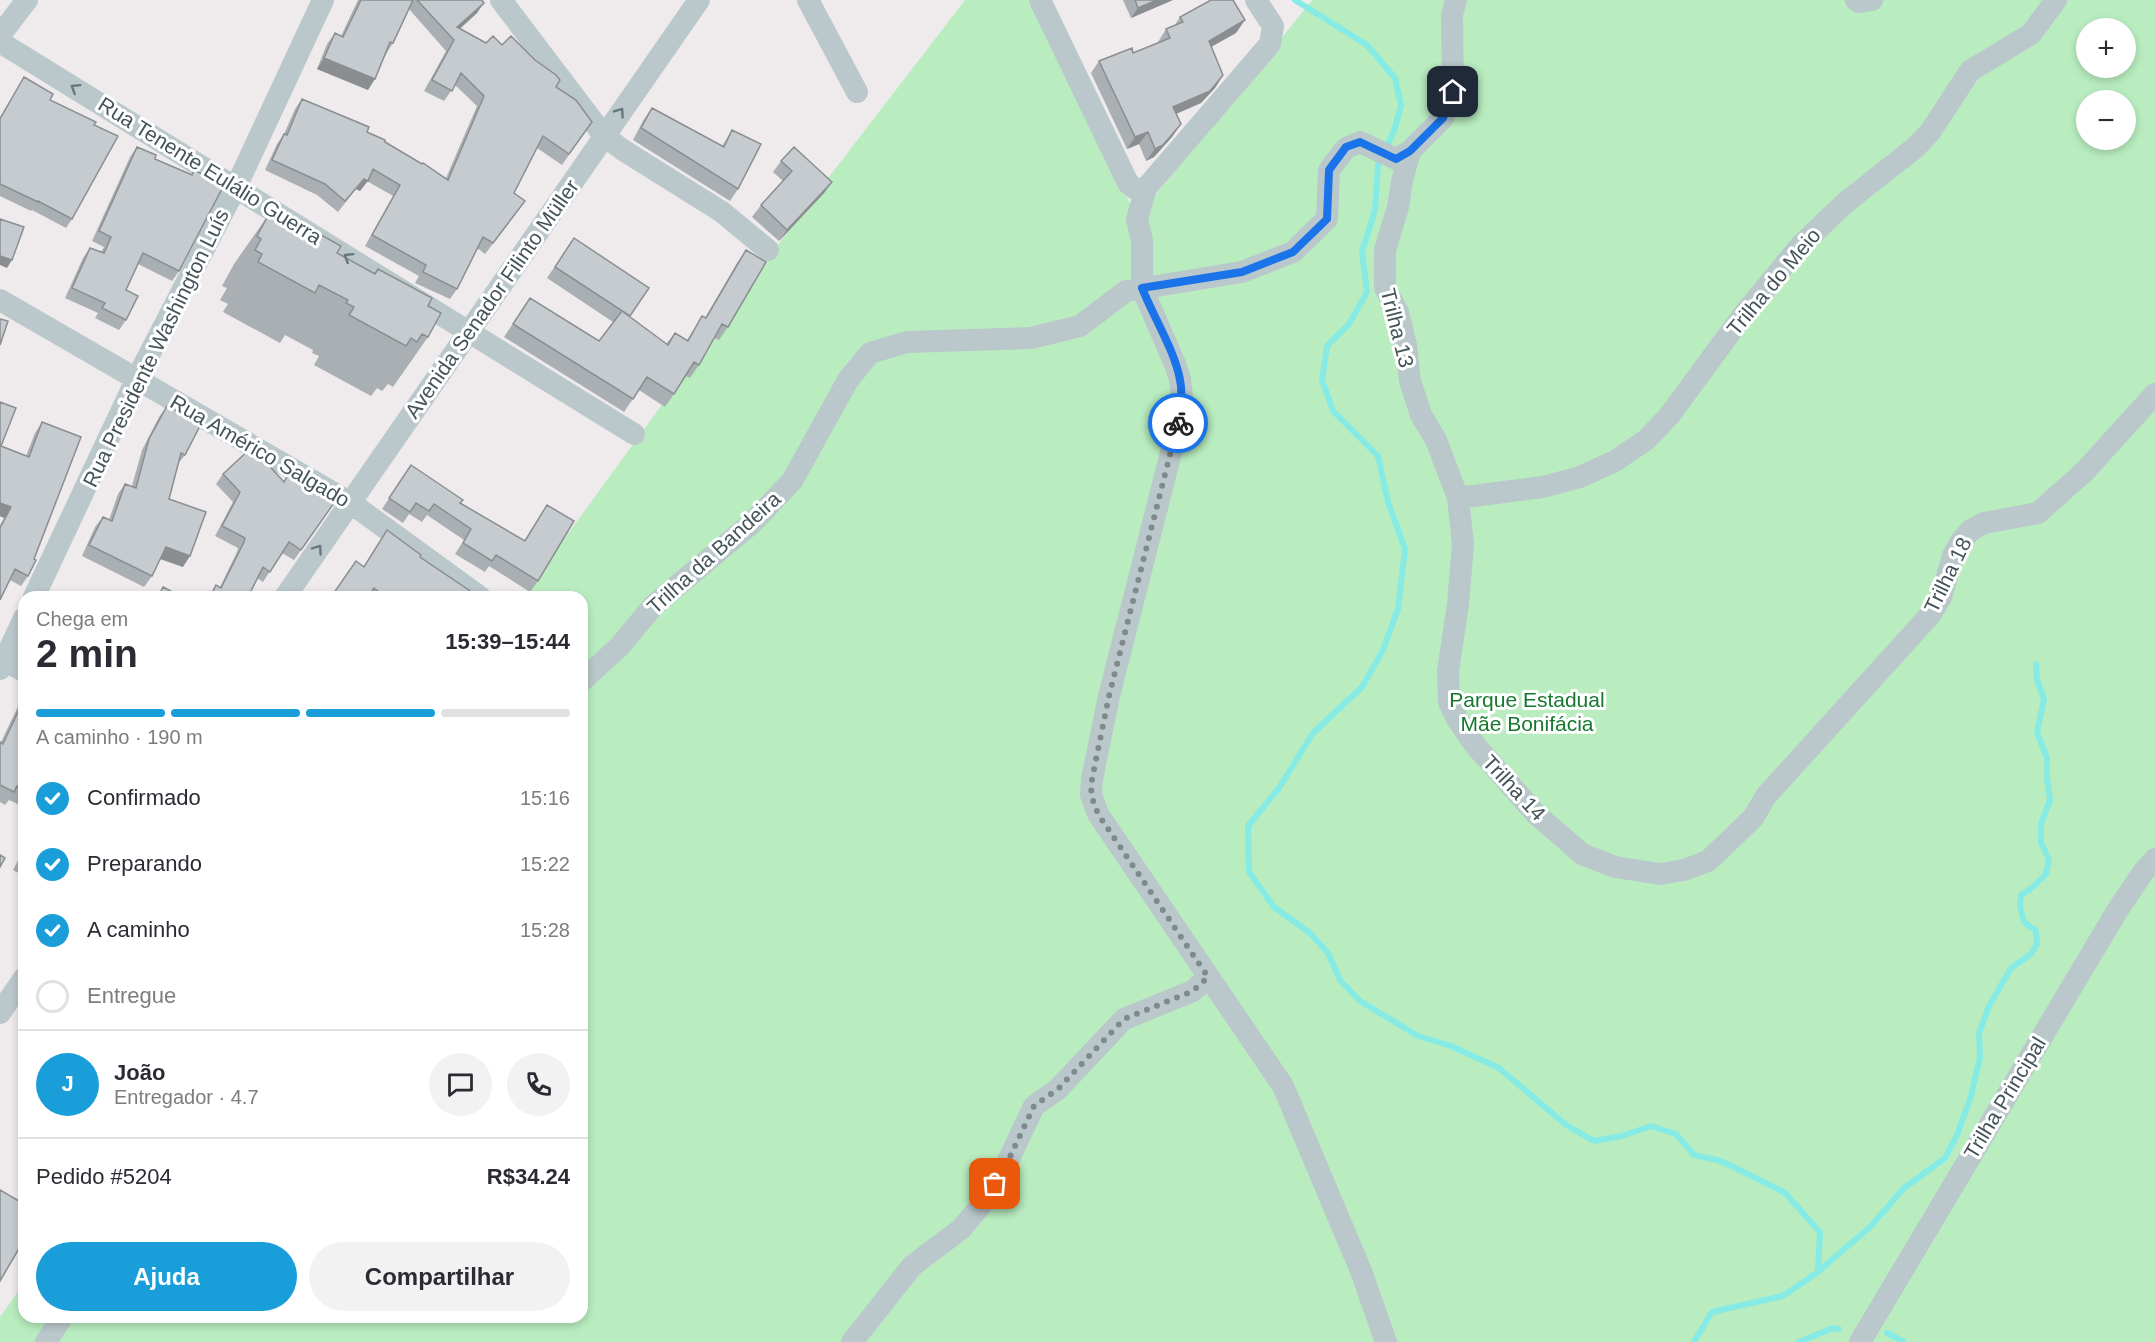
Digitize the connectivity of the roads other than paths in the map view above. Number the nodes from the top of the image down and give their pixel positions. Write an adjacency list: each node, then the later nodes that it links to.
1 (27, 0): 12 (street)
2 (323, 0): 17 (street, Rua Presidente Washington Luís)
3 (501, 0): 15 (street)
4 (699, 0): 15 (street, Avenida Senador Filinto Müller, one-way to 4)
5 (808, 0): 14 (street)
6 (1040, 0): 18 (street)
7 (1456, 0): 16 (street)
8 (1856, 0): 9 (street)
9 (1872, 0)
10 (2056, 0): 26 (street, Trilha do Meio)
11 (1260, 4): 18 (street)
12 (0, 35)
13 (0, 42): 17 (street, Rua Tenente Eulálio Guerra, one-way to 13)
14 (857, 92)
15 (604, 136): 19 (street); 22 (street, Avenida Senador Filinto Müller)
16 (1403, 155): 20 (street, Trilha da Bandeira); 26 (street, Trilha 13)
17 (236, 187): 22 (street, Rua Tenente Eulálio Guerra, one-way to 17); 23 (street, Rua Presidente Washington Luís)
18 (1146, 188): 20 (street)
19 (768, 250)
20 (1142, 288): 33 (street, Trilha da Bandeira); 36 (street)
21 (0, 300): 23 (street, Rua Américo Salgado)
22 (469, 333): 25 (street, Rua Tenente Eulálio Guerra); 27 (street, Avenida Senador Filinto Müller)
23 (136, 380): 27 (street, Rua Américo Salgado); 28 (street, Rua Presidente Washington Luís)
24 (2155, 394): 34 (street, Trilha 18)
25 (634, 434)
26 (1458, 498): 34 (street, Trilha 14)
27 (351, 503): 29 (street, Avenida Senador Filinto Müller, one-way to 27); 30 (street, Rua Américo Salgado)
28 (37, 591)
29 (289, 591)
30 (472, 591)
31 (18, 634): 32 (street)
32 (7, 664)
33 (588, 675)
34 (1766, 796)
35 (2155, 859): 43 (street, Trilha Principal)
36 (1208, 977): 41 (street); 42 (street)
37 (18, 987): 38 (street)
38 (0, 1014)
39 (58, 1323): 40 (street)
40 (46, 1342)
41 (852, 1342)
42 (1386, 1342)
43 (1860, 1342)

